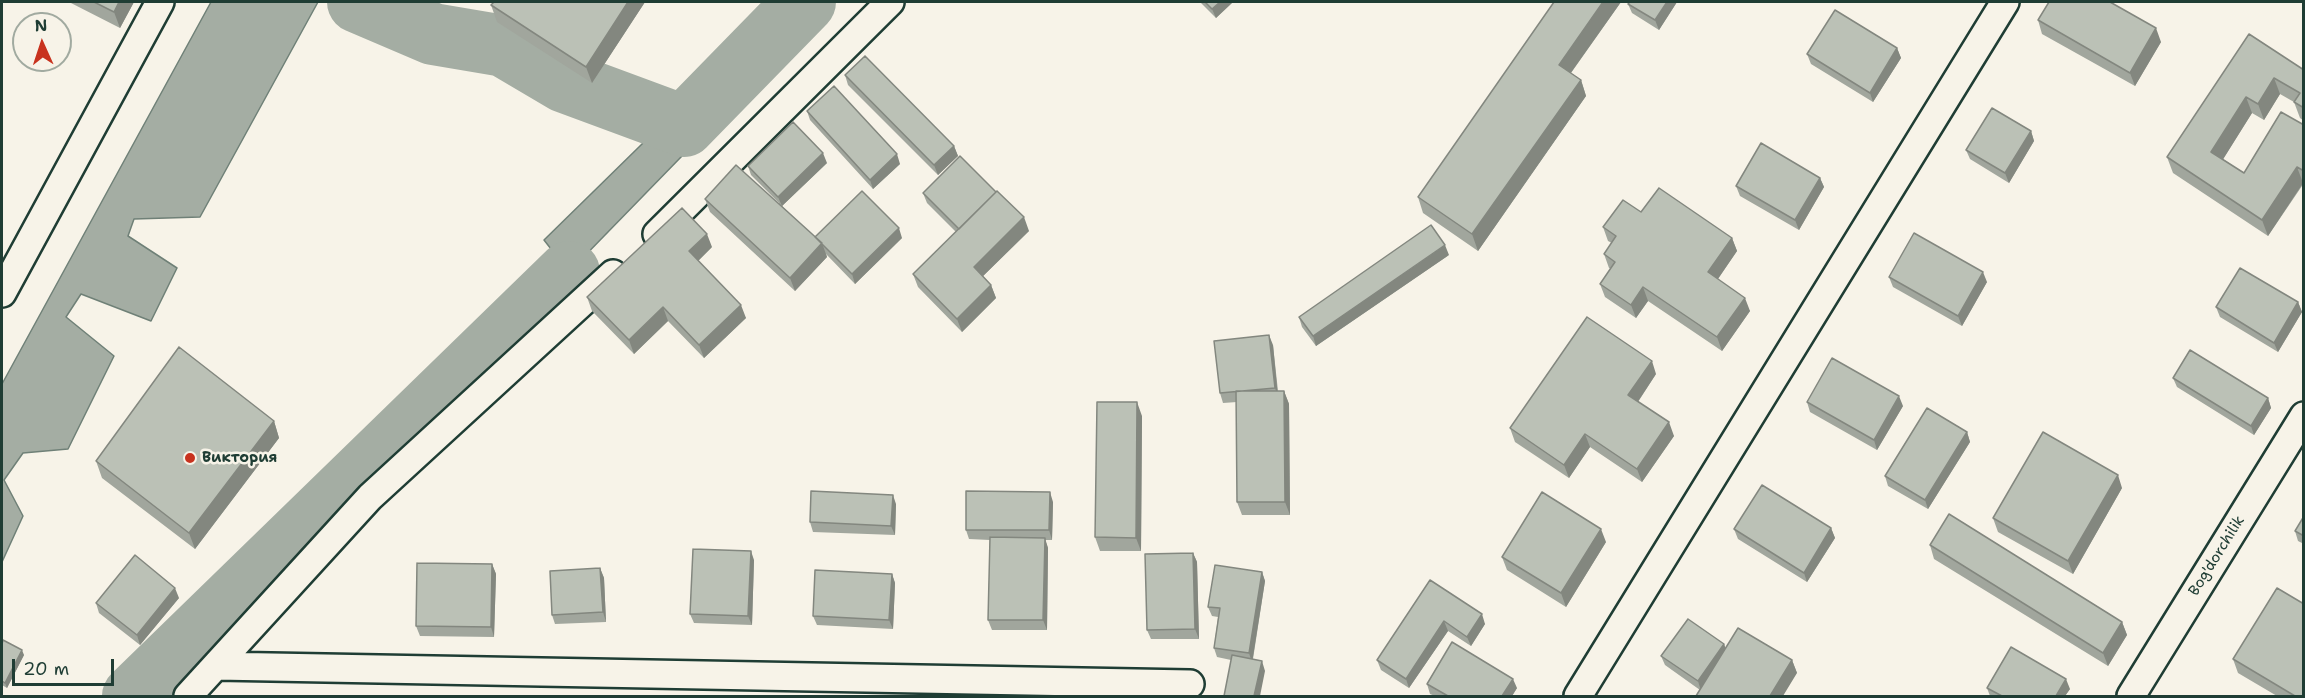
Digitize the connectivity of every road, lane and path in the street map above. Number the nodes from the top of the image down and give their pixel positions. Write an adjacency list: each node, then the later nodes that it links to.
1 (160, 2): 4 (street)
2 (890, 2): 6 (street)
3 (2005, 2): 9 (street)
4 (2, 293)
5 (2304, 416): 10 (street, Bog'dorchilik)
6 (217, 666): 7 (street); 8 (street)
7 (1190, 684)
8 (188, 696)
9 (1578, 696)
10 (2131, 696)

